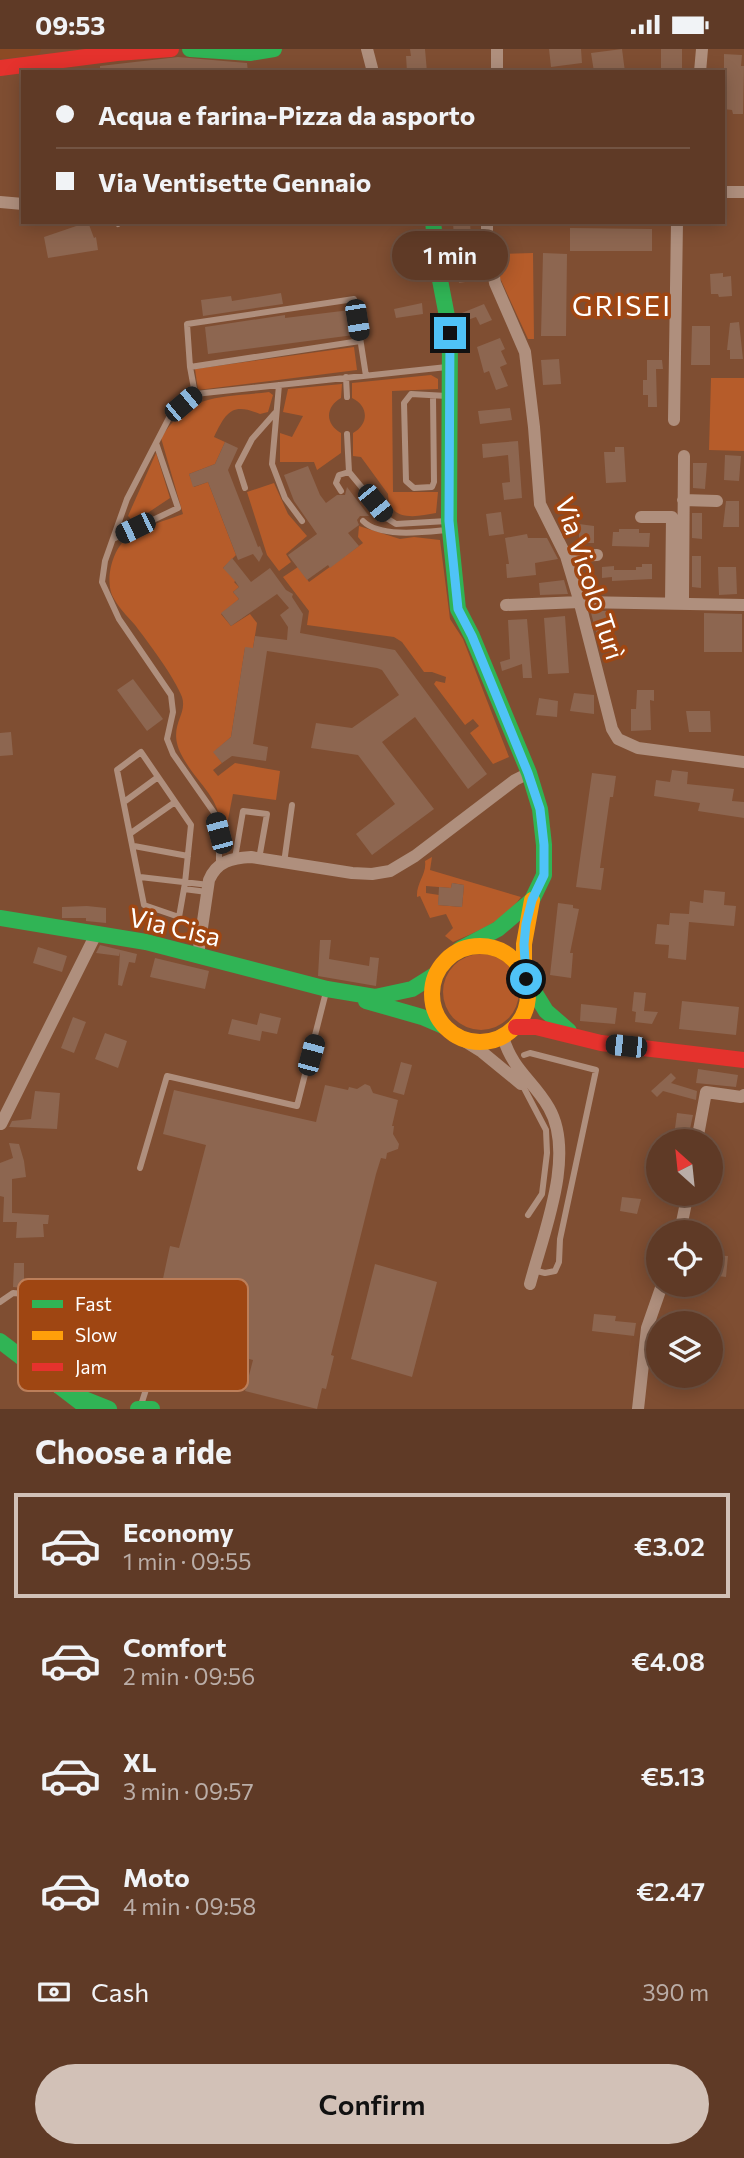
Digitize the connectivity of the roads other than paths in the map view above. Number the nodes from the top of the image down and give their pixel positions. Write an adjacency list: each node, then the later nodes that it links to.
1 (171, 49): 8 (street)
2 (190, 49): 7 (street)
3 (274, 49): 7 (street)
4 (367, 49): 10 (street)
5 (497, 49): 11 (street)
6 (702, 49): 12 (street)
7 (208, 50)
8 (116, 51): 9 (street)
9 (0, 68)
10 (372, 70)
11 (497, 70)
12 (700, 70)
13 (725, 192): 14 (street)
14 (744, 192)
15 (0, 202): 16 (street)
16 (21, 204)
17 (433, 224): 21 (street)
18 (487, 224): 46 (street, Via Vicolo Turì)
19 (677, 224): 30 (street)
20 (360, 341): 22 (lane); 22 (lane); 23 (lane)
21 (449, 366): 23 (lane); 28 (street)
22 (190, 367): 26 (lane)
23 (366, 376): 24 (lane)
24 (346, 377): 25 (lane); 27 (lane)
25 (279, 385): 26 (lane); 29 (lane)
26 (195, 394): 32 (lane)
27 (347, 397)
28 (440, 397): 36 (street); 36 (lane)
29 (276, 411): 35 (lane); 41 (lane)
30 (674, 420)
31 (347, 434): 34 (lane)
32 (156, 443): 44 (lane); 44 (lane)
33 (684, 456): 38 (street)
34 (349, 472): 37 (lane); 43 (lane)
35 (245, 488)
36 (440, 488): 43 (street)
37 (341, 491)
38 (684, 500): 39 (street); 48 (street)
39 (717, 501)
40 (641, 517): 48 (street)
41 (302, 521)
42 (363, 521): 43 (lane)
43 (449, 526): 52 (street)
44 (113, 539): 63 (lane)
45 (597, 555): 46 (street)
46 (566, 556): 47 (street, Via Vicolo Turì)
47 (580, 602): 48 (street, Via Vicolo Turì); 49 (street, Via Vicolo Turì); 51 (street, Via Vicolo Turì)
48 (677, 602): 50 (street, Via Vicolo Turì)
49 (506, 605)
50 (744, 605)
51 (744, 762)
52 (528, 773): 62 (street); 67 (street)
53 (158, 777): 54 (lane); 54 (lane); 55 (lane)
54 (124, 802): 57 (lane)
55 (175, 802): 57 (lane); 59 (lane)
56 (292, 805): 62 (lane)
57 (131, 834): 58 (lane)
58 (134, 846): 59 (lane); 64 (lane)
59 (188, 856): 65 (lane)
60 (235, 858): 61 (street); 61 (lane); 63 (street)
61 (259, 859): 62 (street)
62 (284, 863)
63 (219, 865): 66 (street)
64 (140, 877): 65 (lane); 65 (lane)
65 (185, 886): 66 (lane)
66 (208, 889): 71 (street)
67 (532, 900): 70 (street); 73 (street)
68 (0, 918): 69 (street, Via Cisa)
69 (96, 934): 71 (street, Via Cisa); 84 (street)
70 (460, 950): 72 (street); 73 (street)
71 (198, 955): 74 (street, Via Cisa)
72 (436, 974): 74 (street, Via Cisa); 75 (street)
73 (525, 976): 76 (street); 78 (street)
74 (332, 990): 75 (street, Via Cisa); 86 (lane)
75 (443, 1026): 77 (street)
76 (509, 1032): 77 (street); 78 (street); 83 (street)
77 (461, 1039): 81 (street)
78 (601, 1043): 80 (street)
79 (524, 1055): 88 (lane)
80 (744, 1060)
81 (524, 1088): 83 (street); 87 (lane)
82 (744, 1095): 85 (street)
83 (550, 1109): 88 (street)
84 (1, 1125)
85 (699, 1129)
86 (140, 1168)
87 (528, 1215)
88 (534, 1270): 89 (street)
89 (530, 1284)
90 (18, 1293): 92 (lane)
91 (658, 1297): 99 (street)
92 (0, 1302)
93 (0, 1341): 94 (street)
94 (18, 1356)
95 (62, 1391): 97 (street)
96 (66, 1391): 98 (street)
97 (81, 1406)
98 (109, 1409)
99 (638, 1409)

